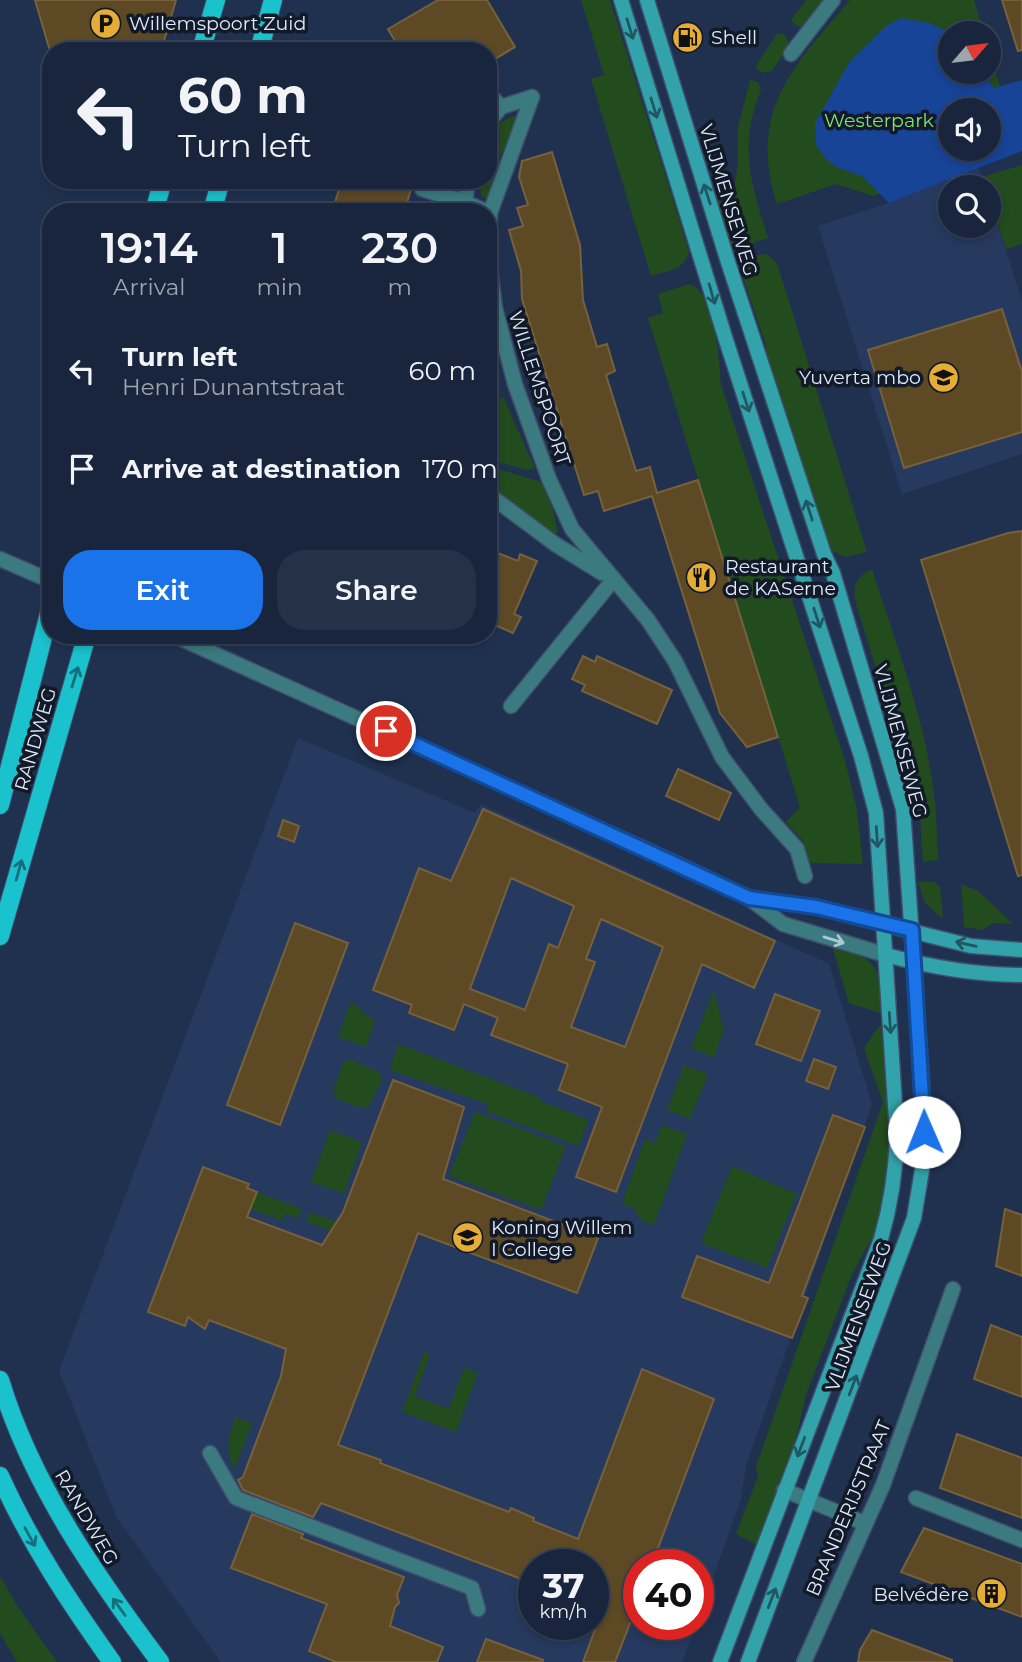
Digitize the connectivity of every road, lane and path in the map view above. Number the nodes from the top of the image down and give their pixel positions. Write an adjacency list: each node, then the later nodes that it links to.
1 (216, 0): 6 (main road)
2 (273, 0): 7 (main road)
3 (621, 0): 29 (street, VLIJMENSEWEG, one-way to 29)
4 (648, 0): 30 (street, VLIJMENSEWEG, one-way to 4)
5 (833, 0): 8 (street)
6 (204, 42)
7 (261, 42)
8 (791, 54)
9 (497, 102): 10 (street)
10 (501, 107): 11 (street); 14 (street, WILLEMSPOORT)
11 (497, 112)
12 (422, 189): 13 (street)
13 (454, 203)
14 (492, 203)
15 (497, 318): 17 (street, WILLEMSPOORT)
16 (497, 501): 18 (street, WILLEMSPOORT)
17 (572, 528): 18 (street); 21 (street, WILLEMSPOORT)
18 (555, 544): 21 (street, WILLEMSPOORT)
19 (1, 559): 20 (street)
20 (42, 577)
21 (613, 580): 25 (street); 27 (street, WILLEMSPOORT)
22 (42, 641): 26 (main road, RANDWEG)
23 (84, 644): 31 (main road, RANDWEG, one-way to 23)
24 (193, 644): 28 (street)
25 (511, 706)
26 (0, 805)
27 (805, 876)
28 (749, 898): 29 (street); 33 (street, one-way to 33)
29 (883, 924): 30 (street); 33 (street, VLIJMENSEWEG)
30 (912, 930): 32 (street, one-way to 30); 34 (street, VLIJMENSEWEG)
31 (0, 936)
32 (1022, 950)
33 (886, 955): 34 (street); 40 (street, VLIJMENSEWEG, one-way to 40)
34 (914, 963): 35 (street); 42 (street, VLIJMENSEWEG, one-way to 34)
35 (1022, 975)
36 (953, 1289): 43 (street, BRANDERIJSTRAAT)
37 (0, 1380): 47 (main road, RANDWEG, one-way to 37)
38 (210, 1453): 45 (street)
39 (0, 1476): 46 (main road, one-way to 46)
40 (785, 1490): 42 (street); 48 (street, VLIJMENSEWEG)
41 (916, 1498): 44 (street)
42 (809, 1501): 43 (street); 49 (street, VLIJMENSEWEG, one-way to 42)
43 (864, 1522): 50 (street, BRANDERIJSTRAAT)
44 (1022, 1540)
45 (478, 1609)
46 (112, 1662)
47 (160, 1662)
48 (720, 1662)
49 (748, 1662)
50 (804, 1662)

